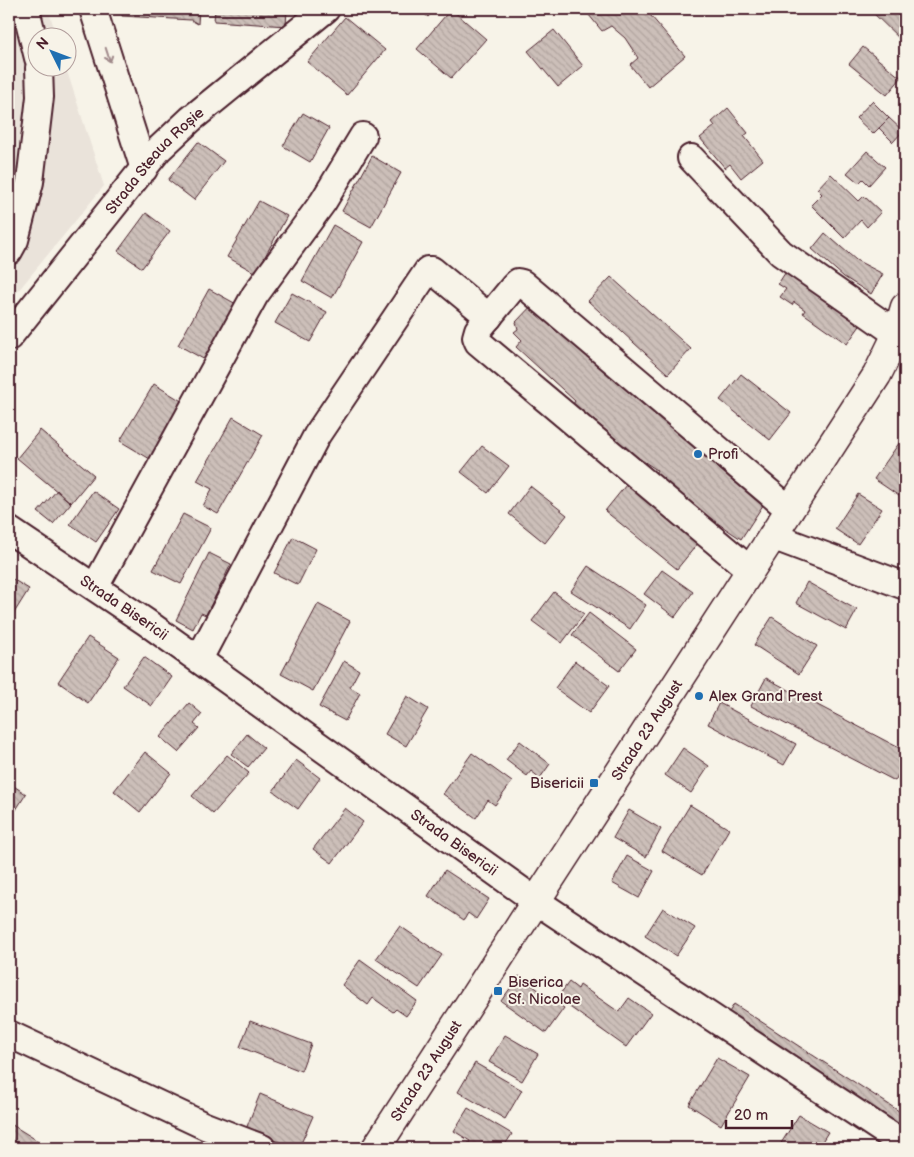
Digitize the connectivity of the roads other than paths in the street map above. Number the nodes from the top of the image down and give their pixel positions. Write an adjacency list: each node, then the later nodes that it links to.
1 (26, 9): 4 (street)
2 (93, 9): 8 (street, one-way to 8)
3 (326, 9): 8 (street, Strada Steaua Roșie)
4 (31, 28)
5 (39, 78): 9 (street)
6 (363, 136): 19 (street)
7 (691, 158): 12 (street)
8 (144, 169): 13 (street, Strada Steaua Roșie)
9 (9, 251)
10 (905, 307): 12 (main road, Strada 23 August)
11 (489, 317): 14 (street); 17 (street); 20 (street)
12 (897, 334): 14 (main road, Strada 23 August)
13 (9, 337)
14 (790, 510): 16 (main road, Strada 23 August)
15 (9, 530): 19 (street, Strada Bisericii)
16 (772, 536): 17 (main road, Strada 23 August); 18 (street)
17 (750, 570): 21 (main road, Strada 23 August)
18 (905, 586)
19 (95, 587): 20 (street, Strada Bisericii)
20 (199, 659): 21 (street, Strada Bisericii)
21 (536, 901): 23 (street, Strada Bisericii); 25 (main road, Strada 23 August)
22 (9, 1034): 24 (street)
23 (905, 1146)
24 (262, 1148)
25 (376, 1148)

